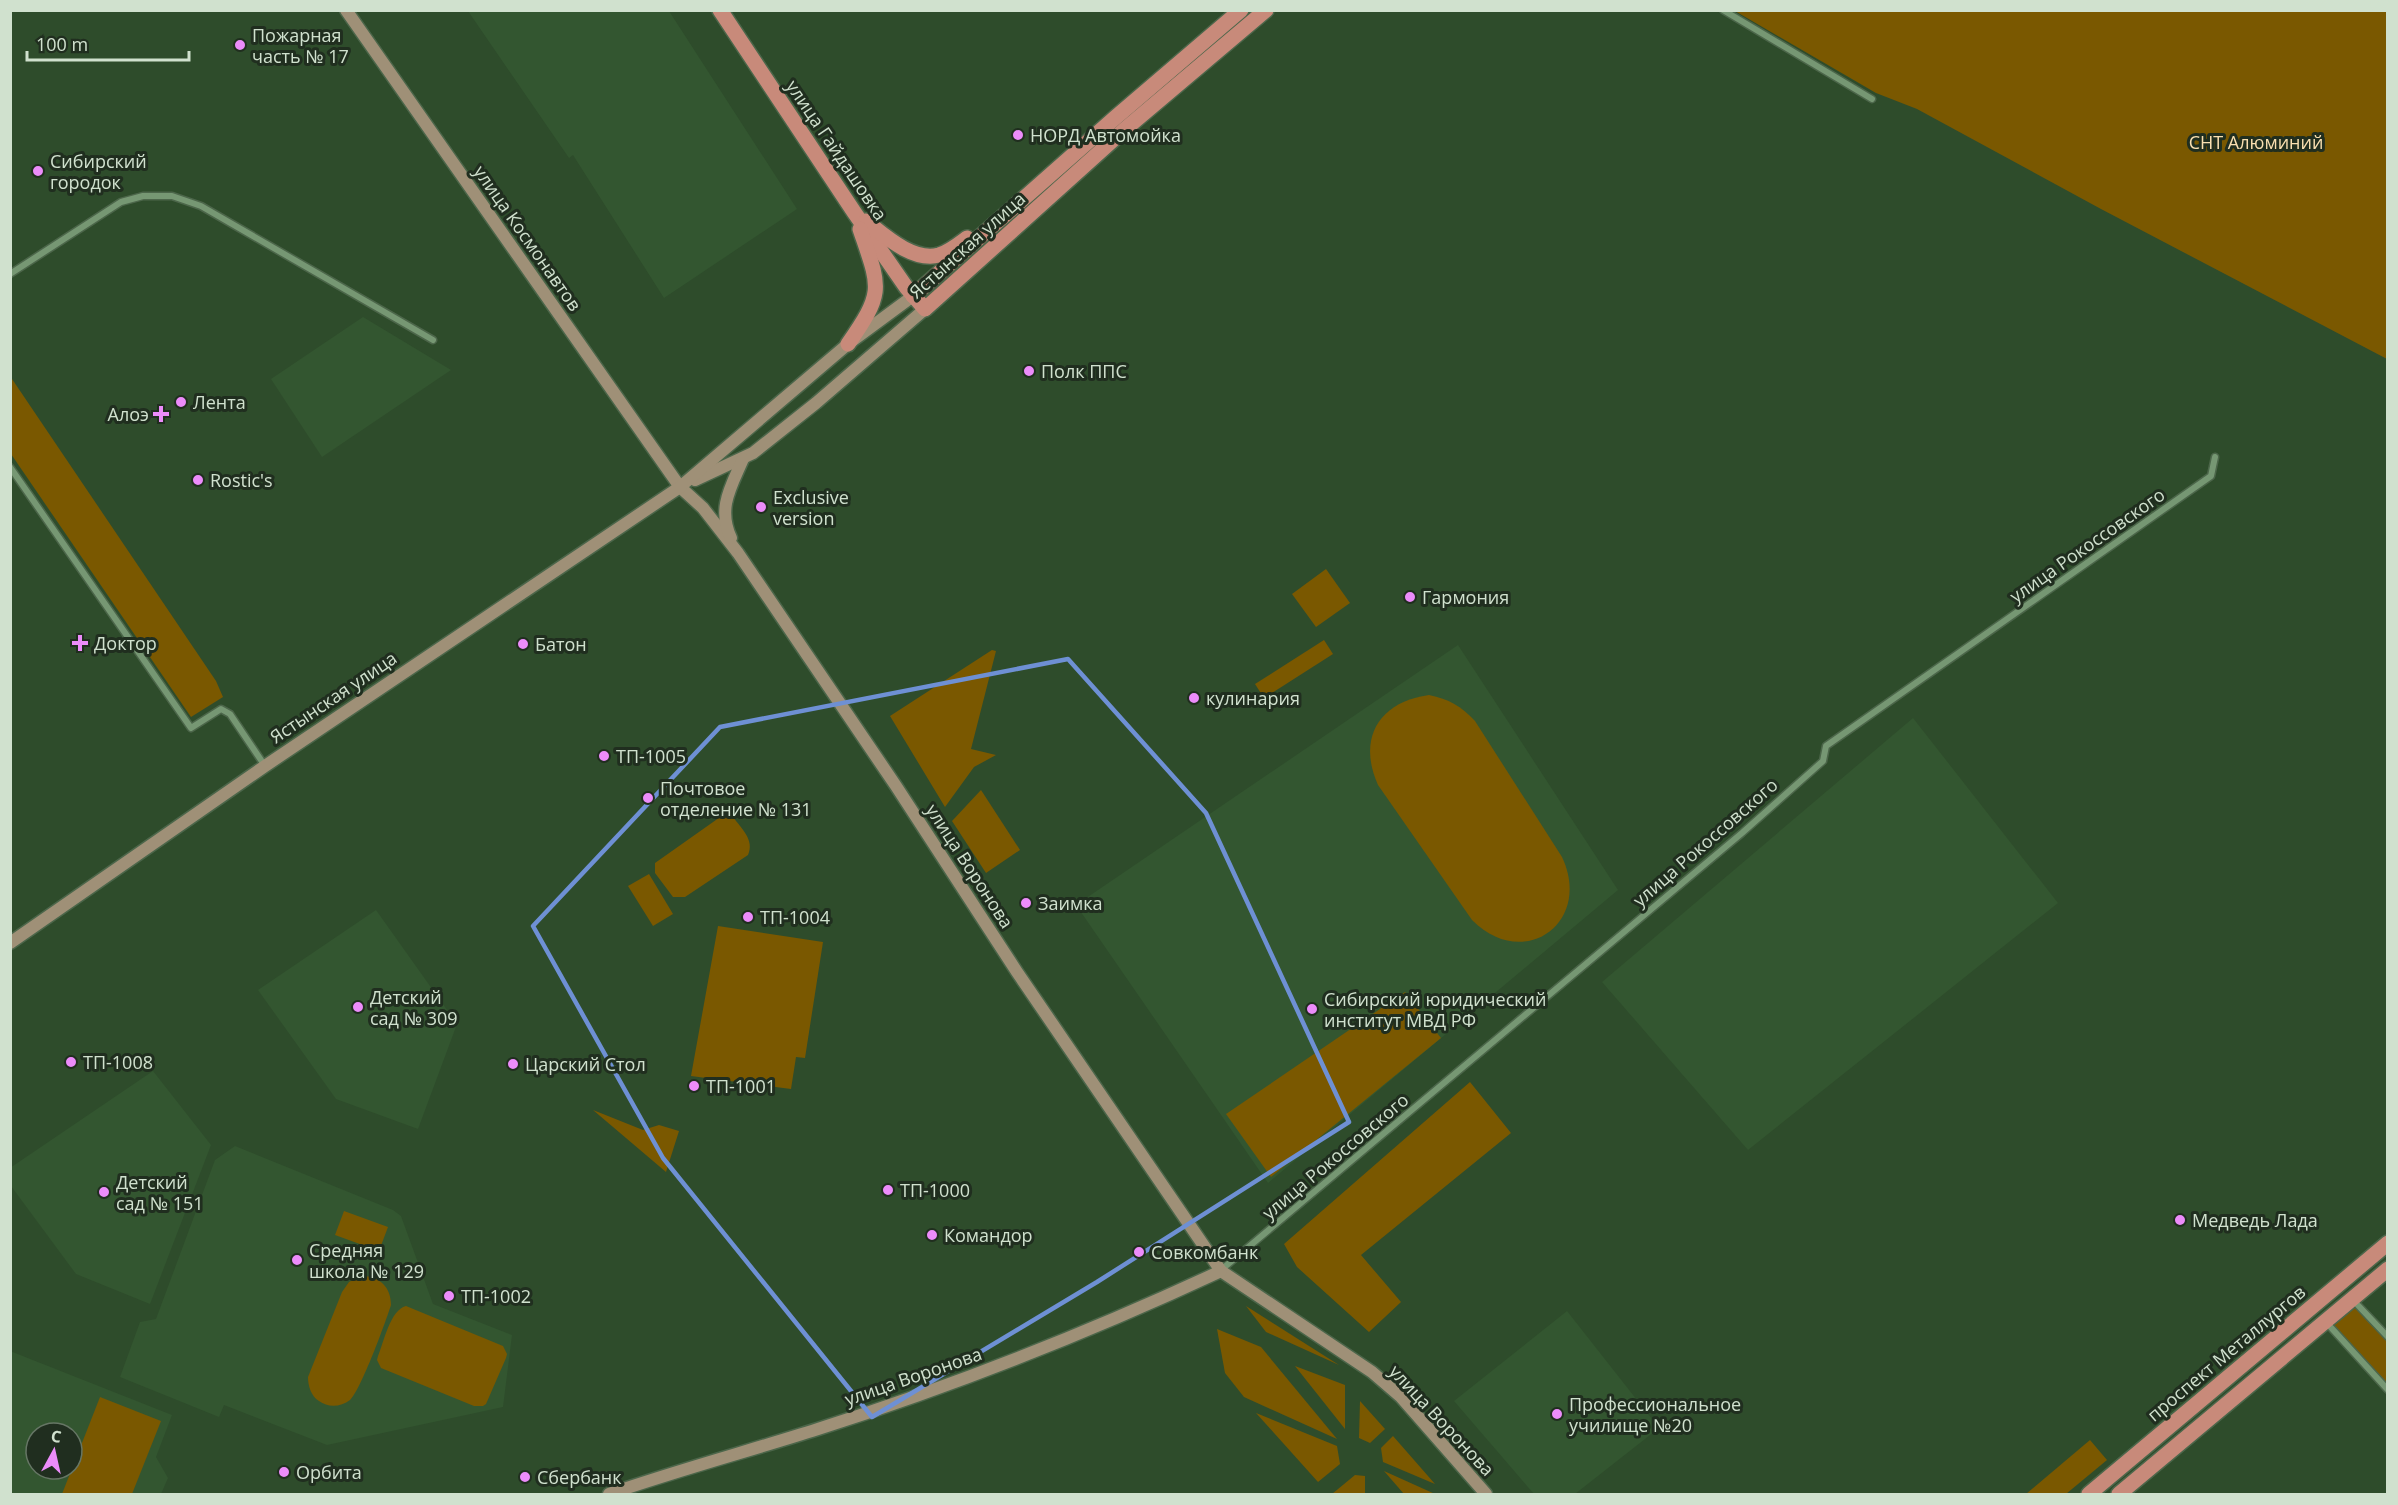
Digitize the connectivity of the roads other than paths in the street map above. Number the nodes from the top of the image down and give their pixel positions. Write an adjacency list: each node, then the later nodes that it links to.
1 (346, 10): 18 (main road, улица Космонавтов)
2 (720, 10): 7 (main road, улица Гайдашовка)
3 (1241, 10): 8 (main road, Ястынская улица)
4 (1266, 10): 11 (main road, Ястынская улица)
5 (1723, 10): 6 (street)
6 (1872, 99)
7 (854, 212): 8 (main road); 10 (main road, улица Гайдашовка); 13 (main road)
8 (1004, 215): 10 (main road, Ястынская улица)
9 (10, 274): 12 (street)
10 (913, 296): 11 (main road, улица Гайдашовка); 13 (main road, Ястынская улица)
11 (925, 309): 15 (main road, Ястынская улица)
12 (433, 340)
13 (848, 344): 18 (main road, Ястынская улица)
14 (2215, 457): 24 (street, улица Рокоссовского)
15 (743, 459): 18 (main road, Ястынская улица); 19 (main road)
16 (10, 467): 17 (street)
17 (13, 476): 20 (street)
18 (680, 487): 19 (main road, улица Воронова); 20 (main road, Ястынская улица)
19 (738, 552): 24 (main road, улица Воронова)
20 (265, 766): 21 (main road, Ястынская улица)
21 (10, 944)
22 (2388, 1243): 25 (main road, проспект Металлургов)
23 (2388, 1269): 26 (main road)
24 (1221, 1271): 31 (main road, улица Воронова); 32 (main road, улица Воронова)
25 (2339, 1283): 26 (main road); 27 (main road, проспект Металлургов)
26 (2352, 1298): 28 (main road); 29 (street)
27 (2313, 1305): 28 (main road); 33 (main road, проспект Металлургов)
28 (2325, 1320): 30 (street); 34 (main road)
29 (2388, 1337)
30 (2388, 1390)
31 (609, 1494)
32 (1486, 1494)
33 (2090, 1494)
34 (2119, 1494)

